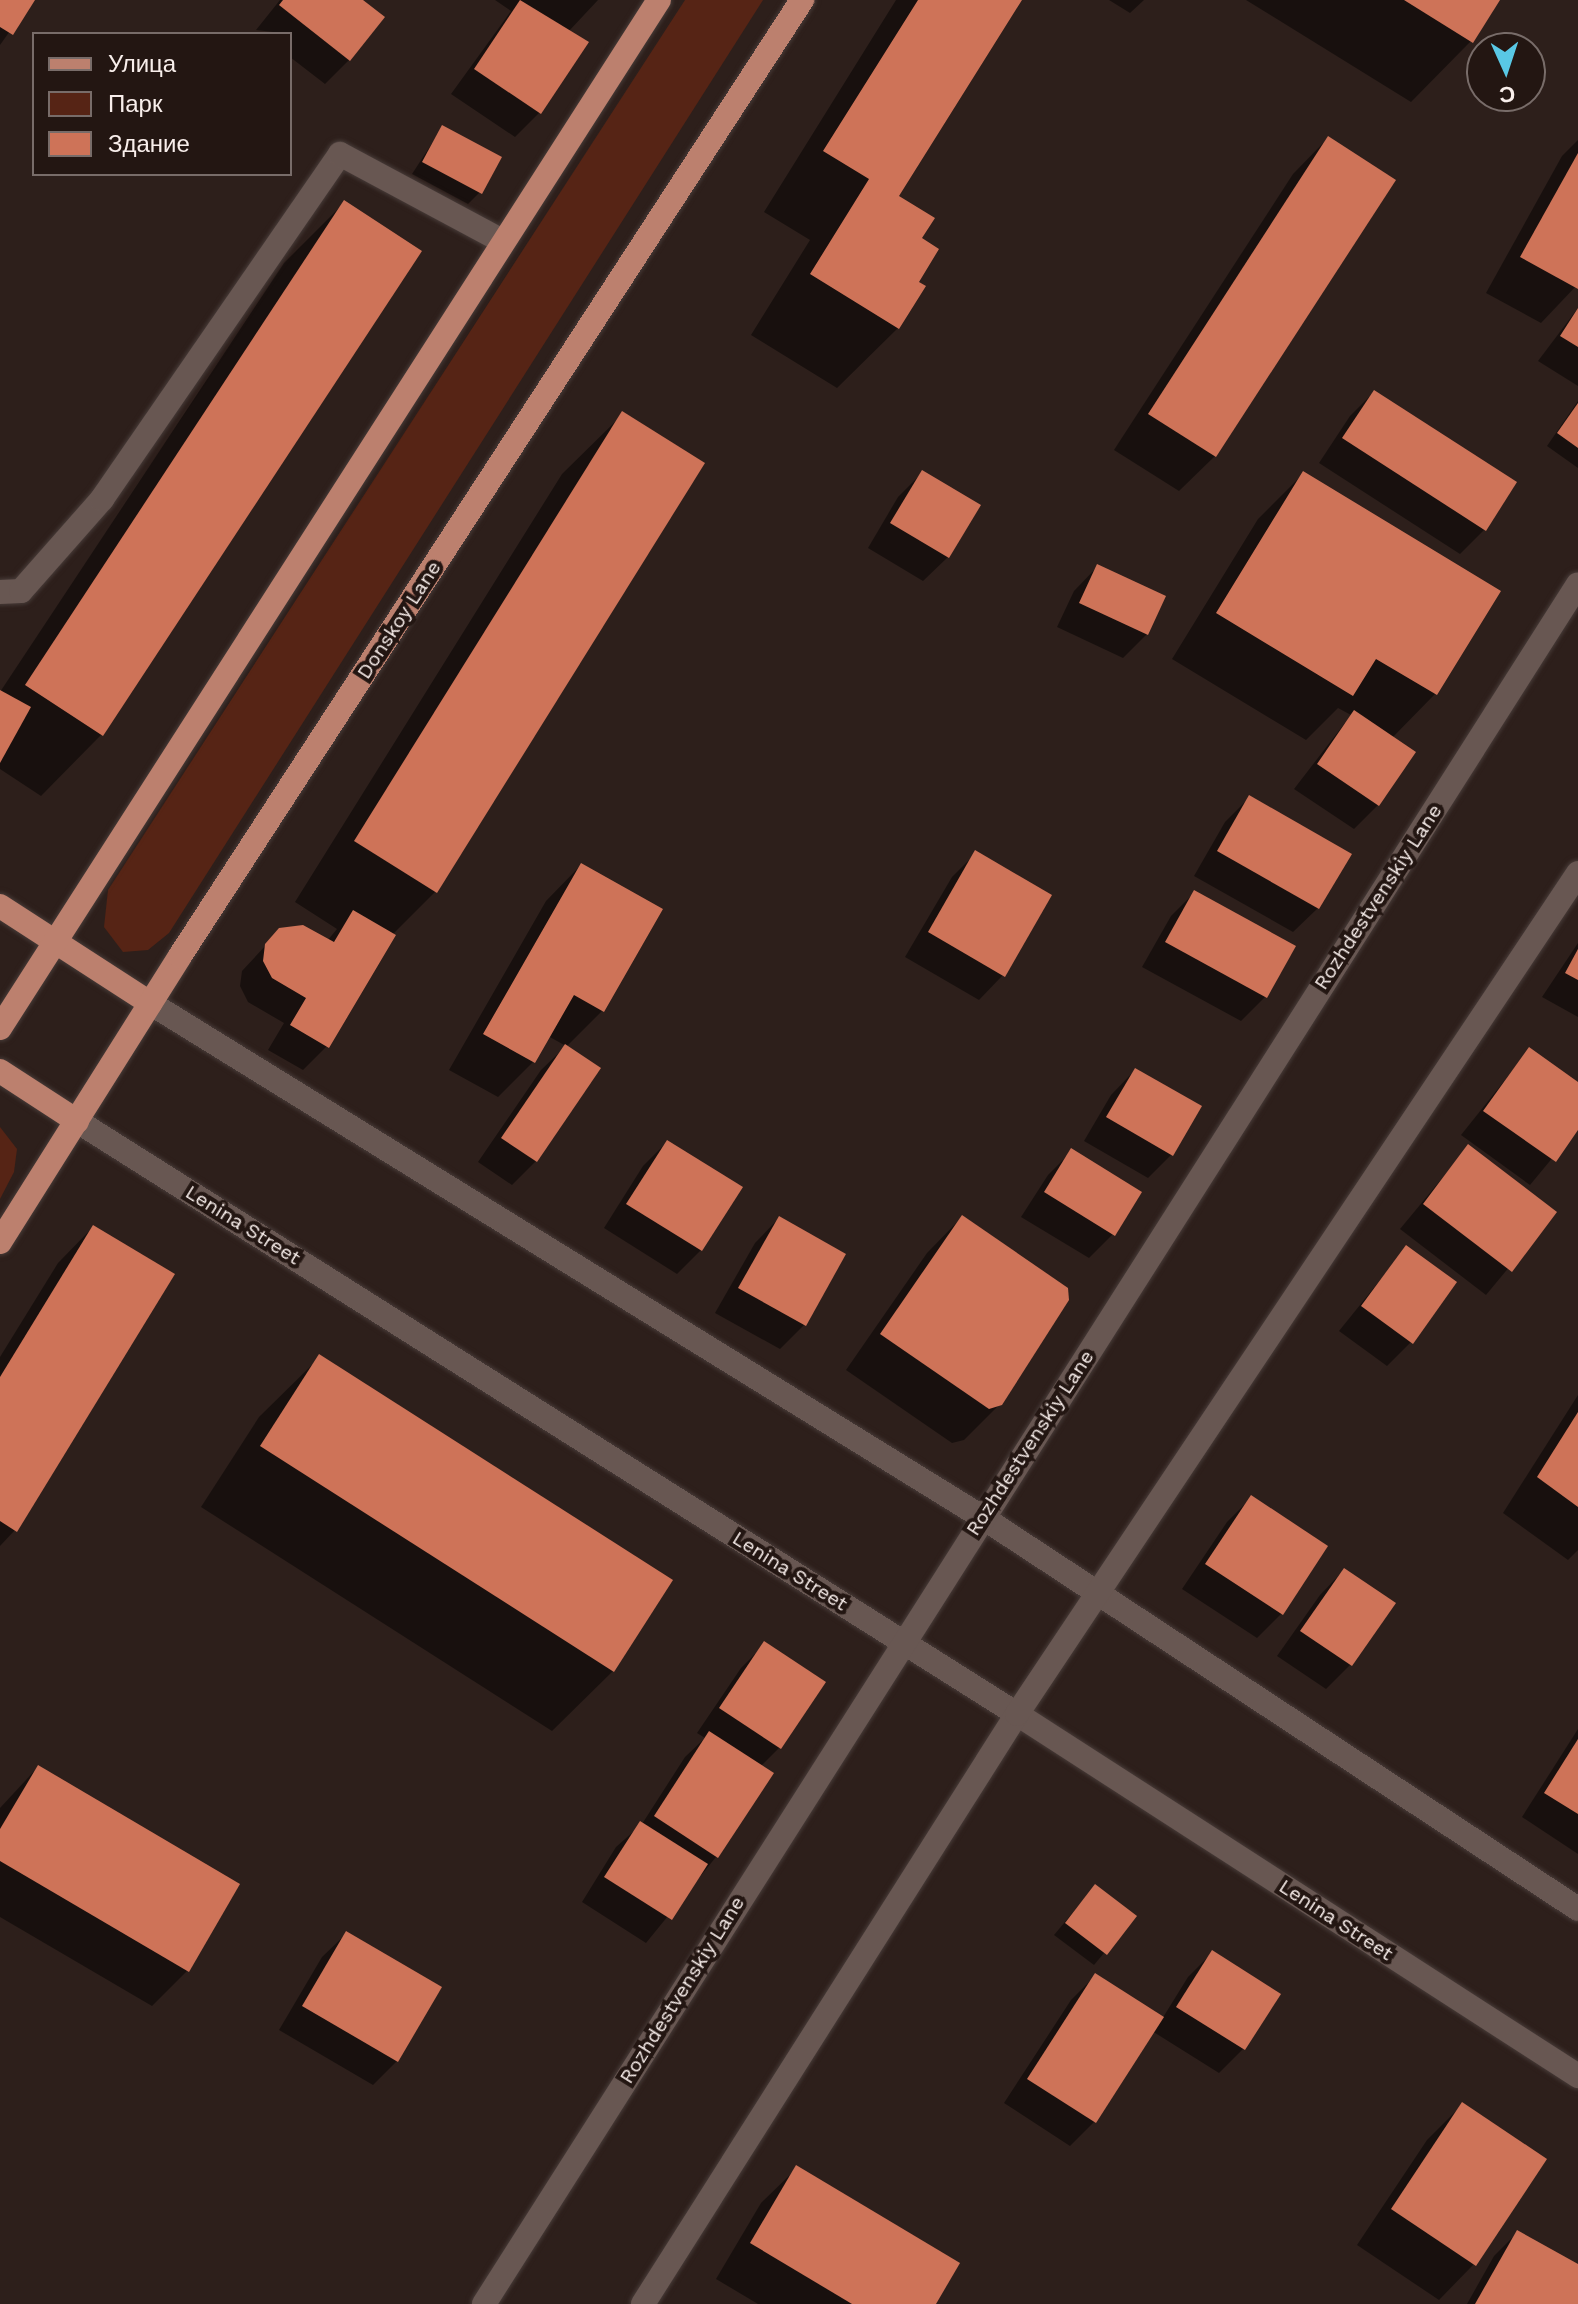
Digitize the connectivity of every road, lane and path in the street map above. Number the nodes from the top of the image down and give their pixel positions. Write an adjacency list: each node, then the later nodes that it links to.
1 (659, 0): 3 (main road)
2 (802, 0): 9 (main road, Donskoy Lane)
3 (502, 241): 5 (street); 8 (main road)
4 (1578, 584): 14 (street, Rozhdestvenskiy Lane)
5 (0, 592)
6 (1578, 873): 15 (street)
7 (0, 906): 8 (main road)
8 (53, 940): 9 (main road); 10 (main road)
9 (150, 1003): 12 (main road, Donskoy Lane); 14 (street)
10 (0, 1028)
11 (0, 1071): 12 (main road, Lenina Street)
12 (77, 1121): 13 (main road, Donskoy Lane); 16 (street, Lenina Street)
13 (0, 1242)
14 (982, 1517): 15 (street); 16 (street, Rozhdestvenskiy Lane)
15 (1099, 1597): 17 (street); 18 (street)
16 (902, 1642): 17 (street, Lenina Street); 20 (street, Rozhdestvenskiy Lane)
17 (1017, 1714): 19 (street, Lenina Street); 21 (street)
18 (1578, 1909)
19 (1578, 2076)
20 (484, 2304)
21 (643, 2304)

